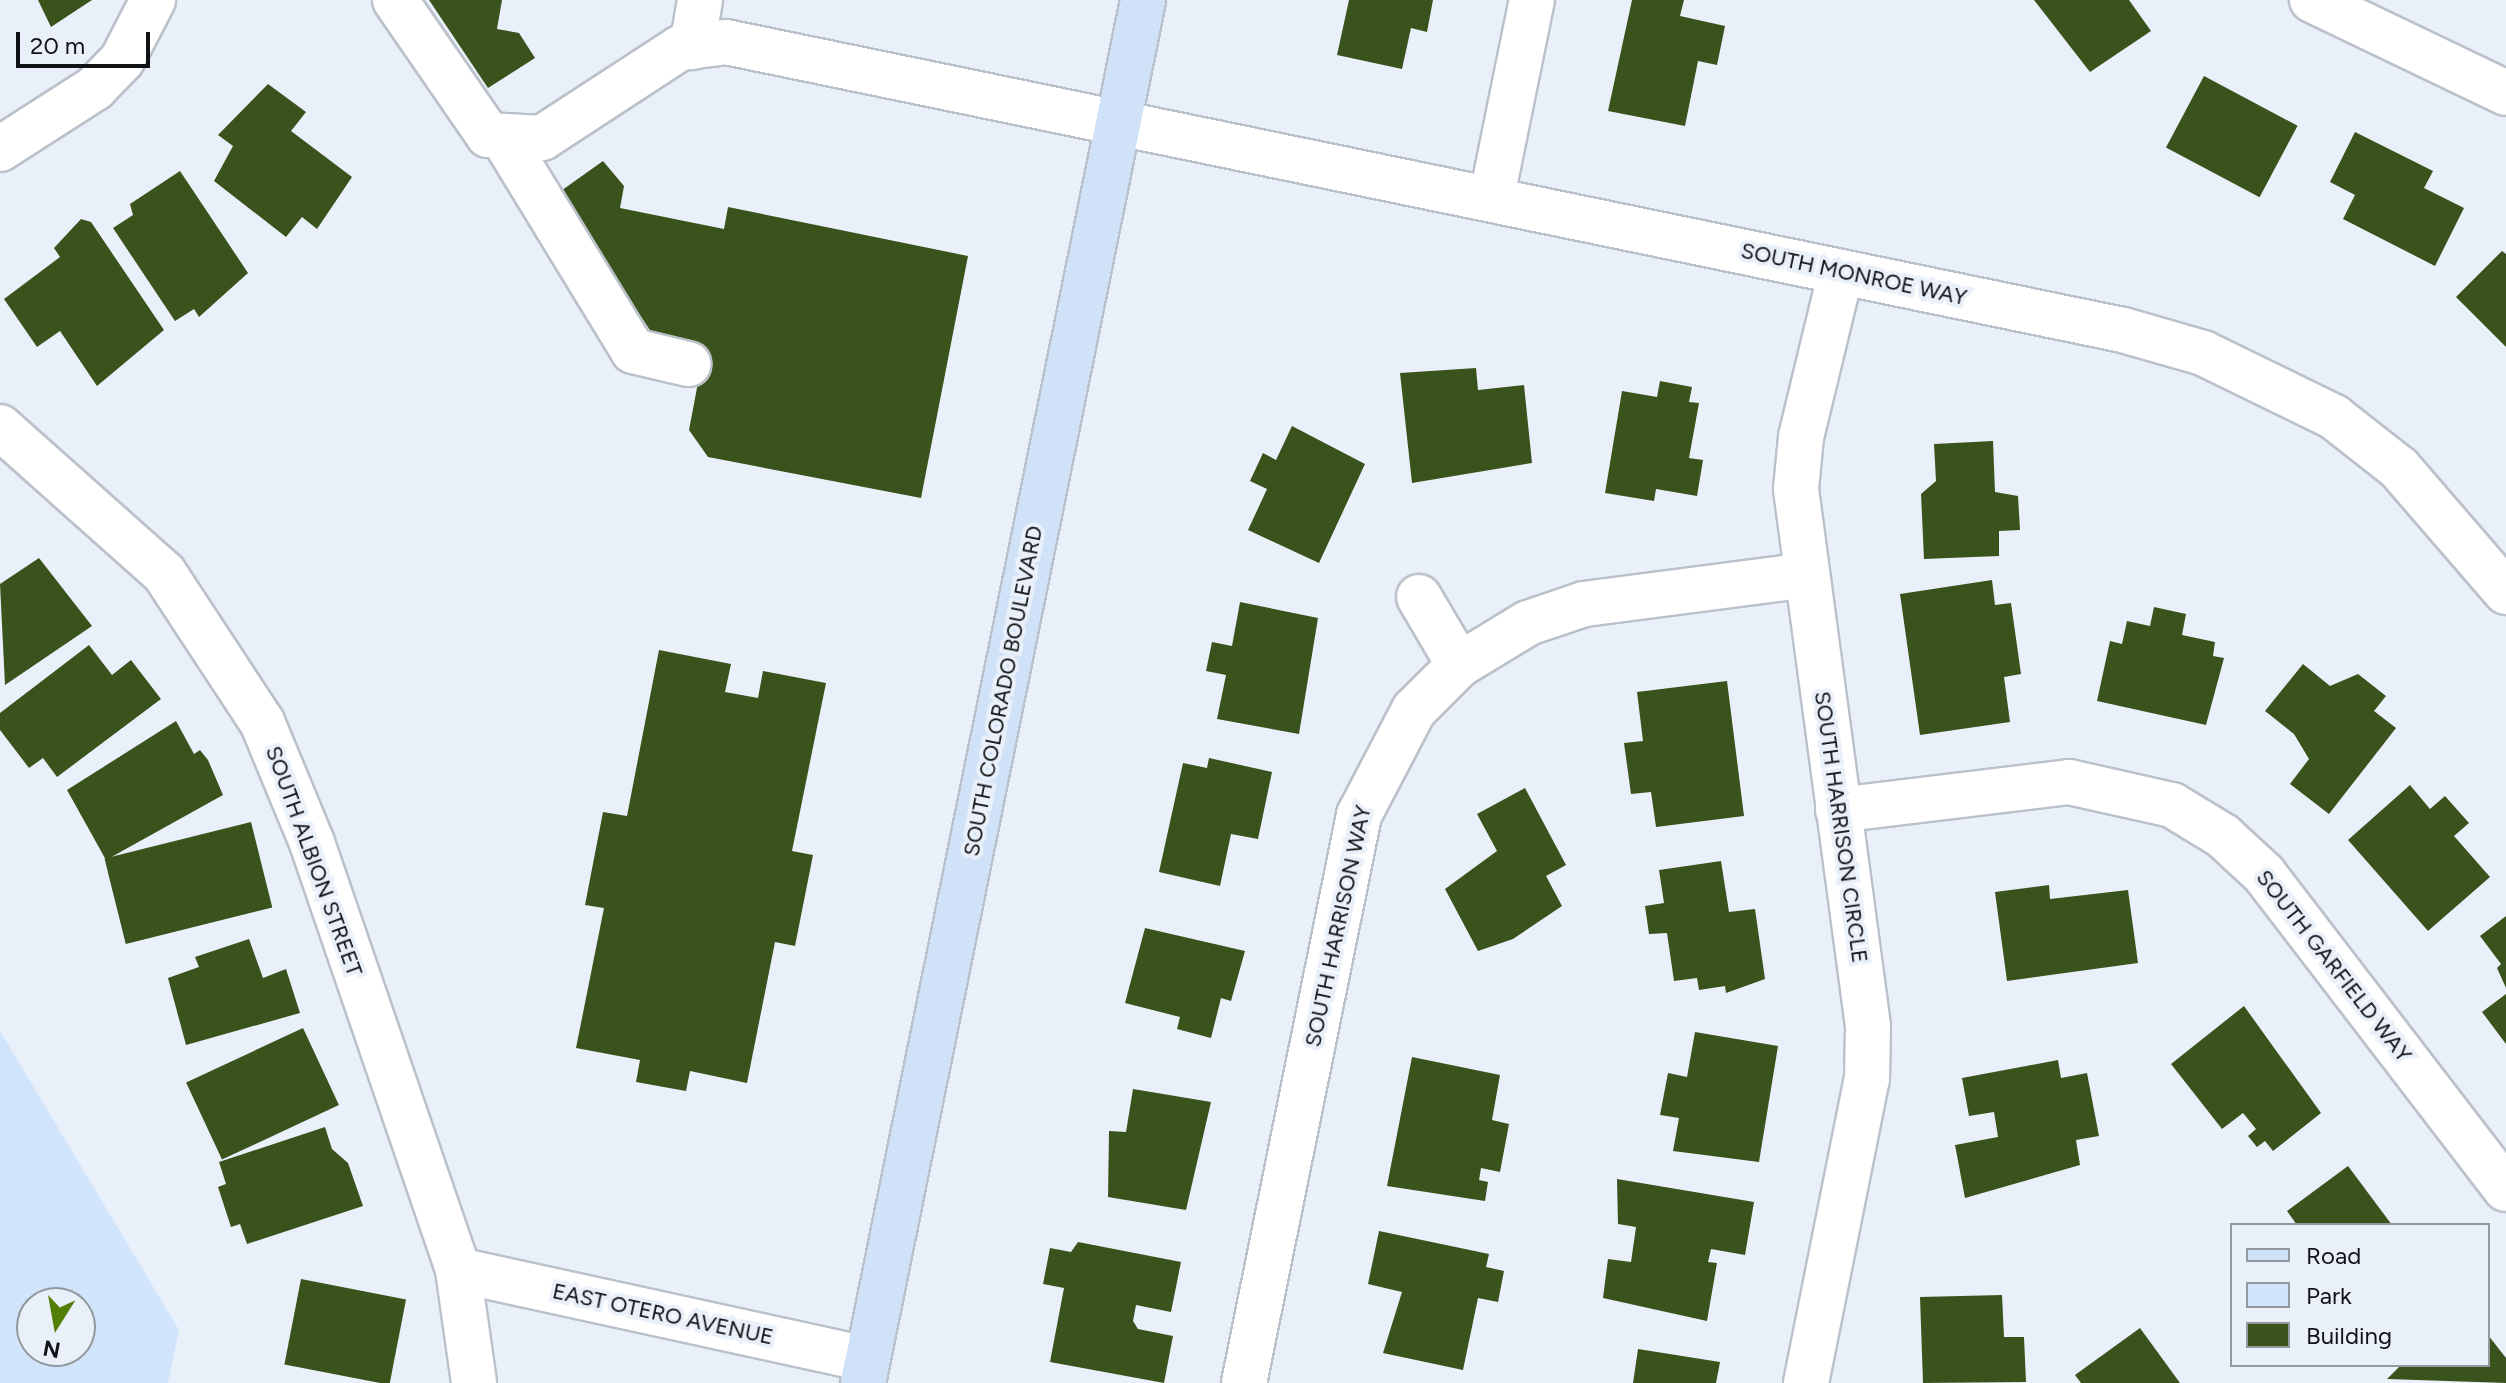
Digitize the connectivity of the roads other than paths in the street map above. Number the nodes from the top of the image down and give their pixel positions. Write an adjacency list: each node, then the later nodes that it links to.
1 (153, 0): 11 (street)
2 (395, 0): 10 (street)
3 (700, 0): 7 (street)
4 (1143, 0): 9 (main road, SOUTH COLORADO BOULEVARD)
5 (1532, 0): 12 (street)
6 (2312, 0): 8 (street)
7 (692, 47): 9 (street, SOUTH MONROE WAY); 10 (street)
8 (2506, 93)
9 (1119, 120): 12 (street, SOUTH MONROE WAY); 23 (main road, SOUTH COLORADO BOULEVARD)
10 (502, 136): 14 (street)
11 (0, 149)
12 (1492, 196): 13 (street, SOUTH MONROE WAY)
13 (1841, 272): 16 (street, SOUTH HARRISON CIRCLE); 17 (street, SOUTH MONROE WAY)
14 (688, 364)
15 (0, 427): 22 (street, SOUTH ALBION STREET)
16 (1806, 575): 19 (street, SOUTH HARRISON WAY); 20 (street, SOUTH HARRISON CIRCLE)
17 (2506, 592)
18 (1419, 597): 19 (street)
19 (1459, 665): 25 (street, SOUTH HARRISON WAY)
20 (1838, 810): 21 (street, SOUTH GARFIELD WAY); 26 (street, SOUTH HARRISON CIRCLE)
21 (2506, 1189)
22 (458, 1270): 23 (street, EAST OTERO AVENUE); 24 (street, SOUTH ALBION STREET)
23 (865, 1371)
24 (474, 1383)
25 (1244, 1383)
26 (1806, 1383)

